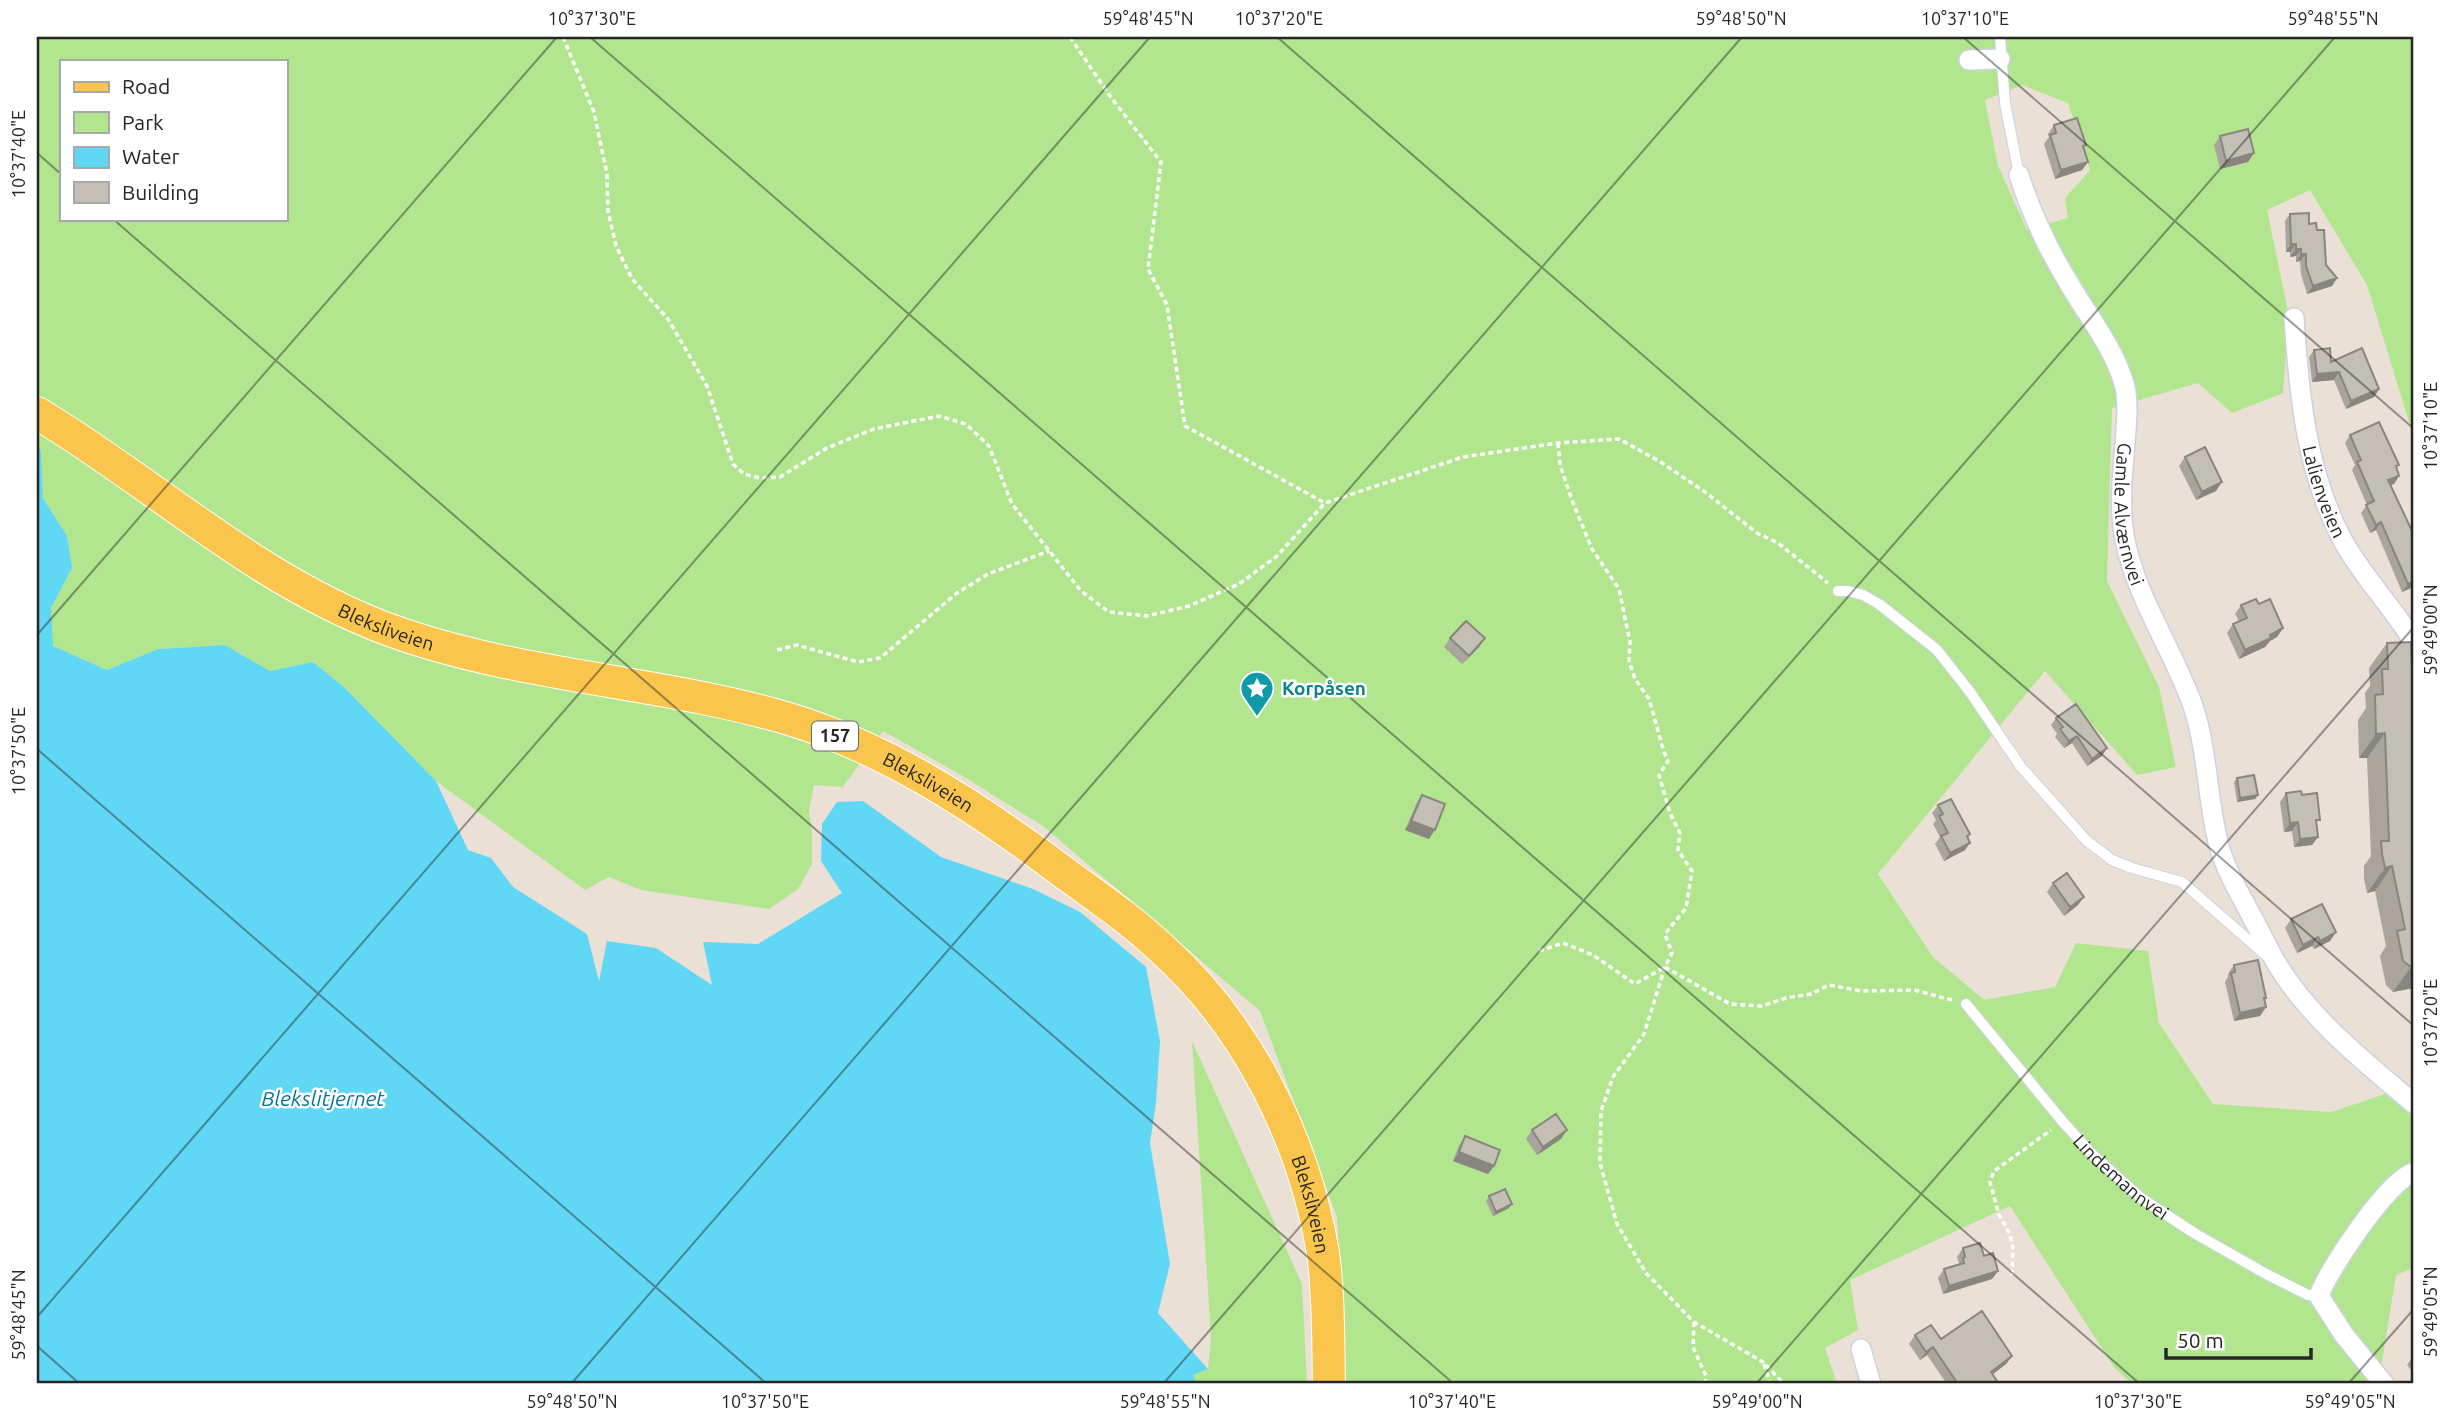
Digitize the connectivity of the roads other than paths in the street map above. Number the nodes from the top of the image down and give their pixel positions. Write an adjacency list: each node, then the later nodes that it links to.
1 (2000, 37): 2 (lane, Gamle Alværnvei)
2 (2000, 59): 3 (street); 4 (lane, Gamle Alværnvei)
3 (1969, 60)
4 (2019, 175): 9 (street, Gamle Alværnvei)
5 (2294, 318): 8 (street, Lalienveien)
6 (37, 413): 15 (main road, Bleksliveien / 157)
7 (1838, 591): 9 (lane, Gamle Alværnvei)
8 (2413, 641)
9 (2278, 965): 11 (street, Gamle Alværnvei)
10 (1966, 1004): 13 (lane, Lindemannvei)
11 (2413, 1103)
12 (2413, 1174): 13 (street)
13 (2319, 1296): 17 (street)
14 (1861, 1349): 16 (street)
15 (1329, 1384)
16 (1871, 1384)
17 (2384, 1384)

